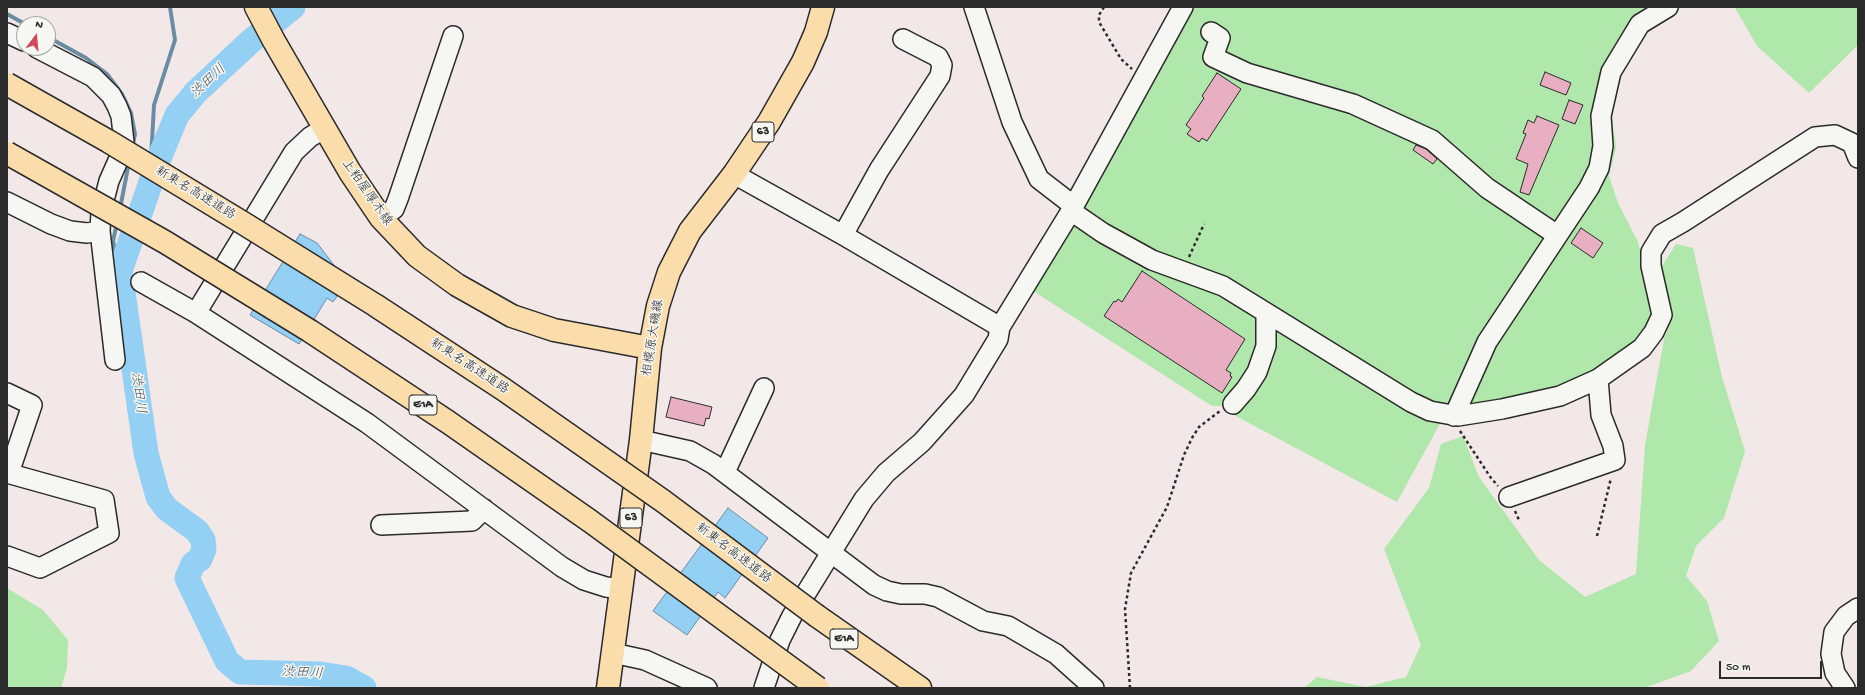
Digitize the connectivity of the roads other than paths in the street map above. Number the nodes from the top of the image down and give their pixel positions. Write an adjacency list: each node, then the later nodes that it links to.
1 (823, 7): 14 (main road, 相模原大磯線 / 63)
2 (974, 7): 16 (street)
3 (1183, 7): 16 (street)
4 (1668, 7): 20 (street)
5 (259, 12): 11 (main road, 上粕屋厚木線)
6 (1211, 32): 20 (street)
7 (453, 36): 17 (street)
8 (903, 39): 19 (street)
9 (53, 56): 18 (street)
10 (7, 84): 44 (main road, 新東名高速道路 / E1A, bridge)
11 (325, 128): 17 (main road, 上粕屋厚木線); 22 (street)
12 (7, 153): 42 (main road, E1A, bridge)
13 (1858, 158): 27 (street)
14 (734, 174): 19 (street); 25 (main road, 相模原大磯線 / 63)
15 (7, 202): 18 (street)
16 (1072, 209): 23 (street); 24 (street)
17 (381, 218): 25 (main road, 上粕屋厚木線)
18 (100, 231): 26 (street)
19 (843, 234): 24 (street)
20 (1557, 235): 31 (street)
21 (141, 282): 22 (street)
22 (196, 313): 36 (street)
23 (1266, 313): 30 (street); 31 (street)
24 (1000, 327): 38 (street)
25 (650, 348): 32 (main road, 相模原大磯線 / 63)
26 (115, 360)
27 (1598, 379): 31 (street); 35 (street)
28 (7, 393): 34 (street)
29 (765, 397): 33 (street)
30 (1232, 404)
31 (1456, 416)
32 (641, 440): 33 (street); 40 (main road, 相模原大磯線 / 63)
33 (725, 472): 38 (street)
34 (8, 473): 39 (street)
35 (1509, 497)
36 (484, 509): 37 (street); 40 (street)
37 (381, 525)
38 (831, 552): 47 (street); 52 (street)
39 (7, 556)
40 (622, 589): 43 (main road, 相模原大磯線 / 63)
41 (1858, 608): 53 (street)
42 (751, 638): 48 (main road, bridge); 49 (main road, E1A, bridge)
43 (613, 653): 45 (main road, 相模原大磯線 / 63); 46 (street)
44 (873, 659): 50 (main road, E1A); 51 (main road)
45 (608, 688)
46 (707, 688)
47 (764, 688)
48 (809, 688)
49 (818, 688)
50 (905, 688)
51 (920, 688)
52 (1094, 688)
53 (1845, 688)

